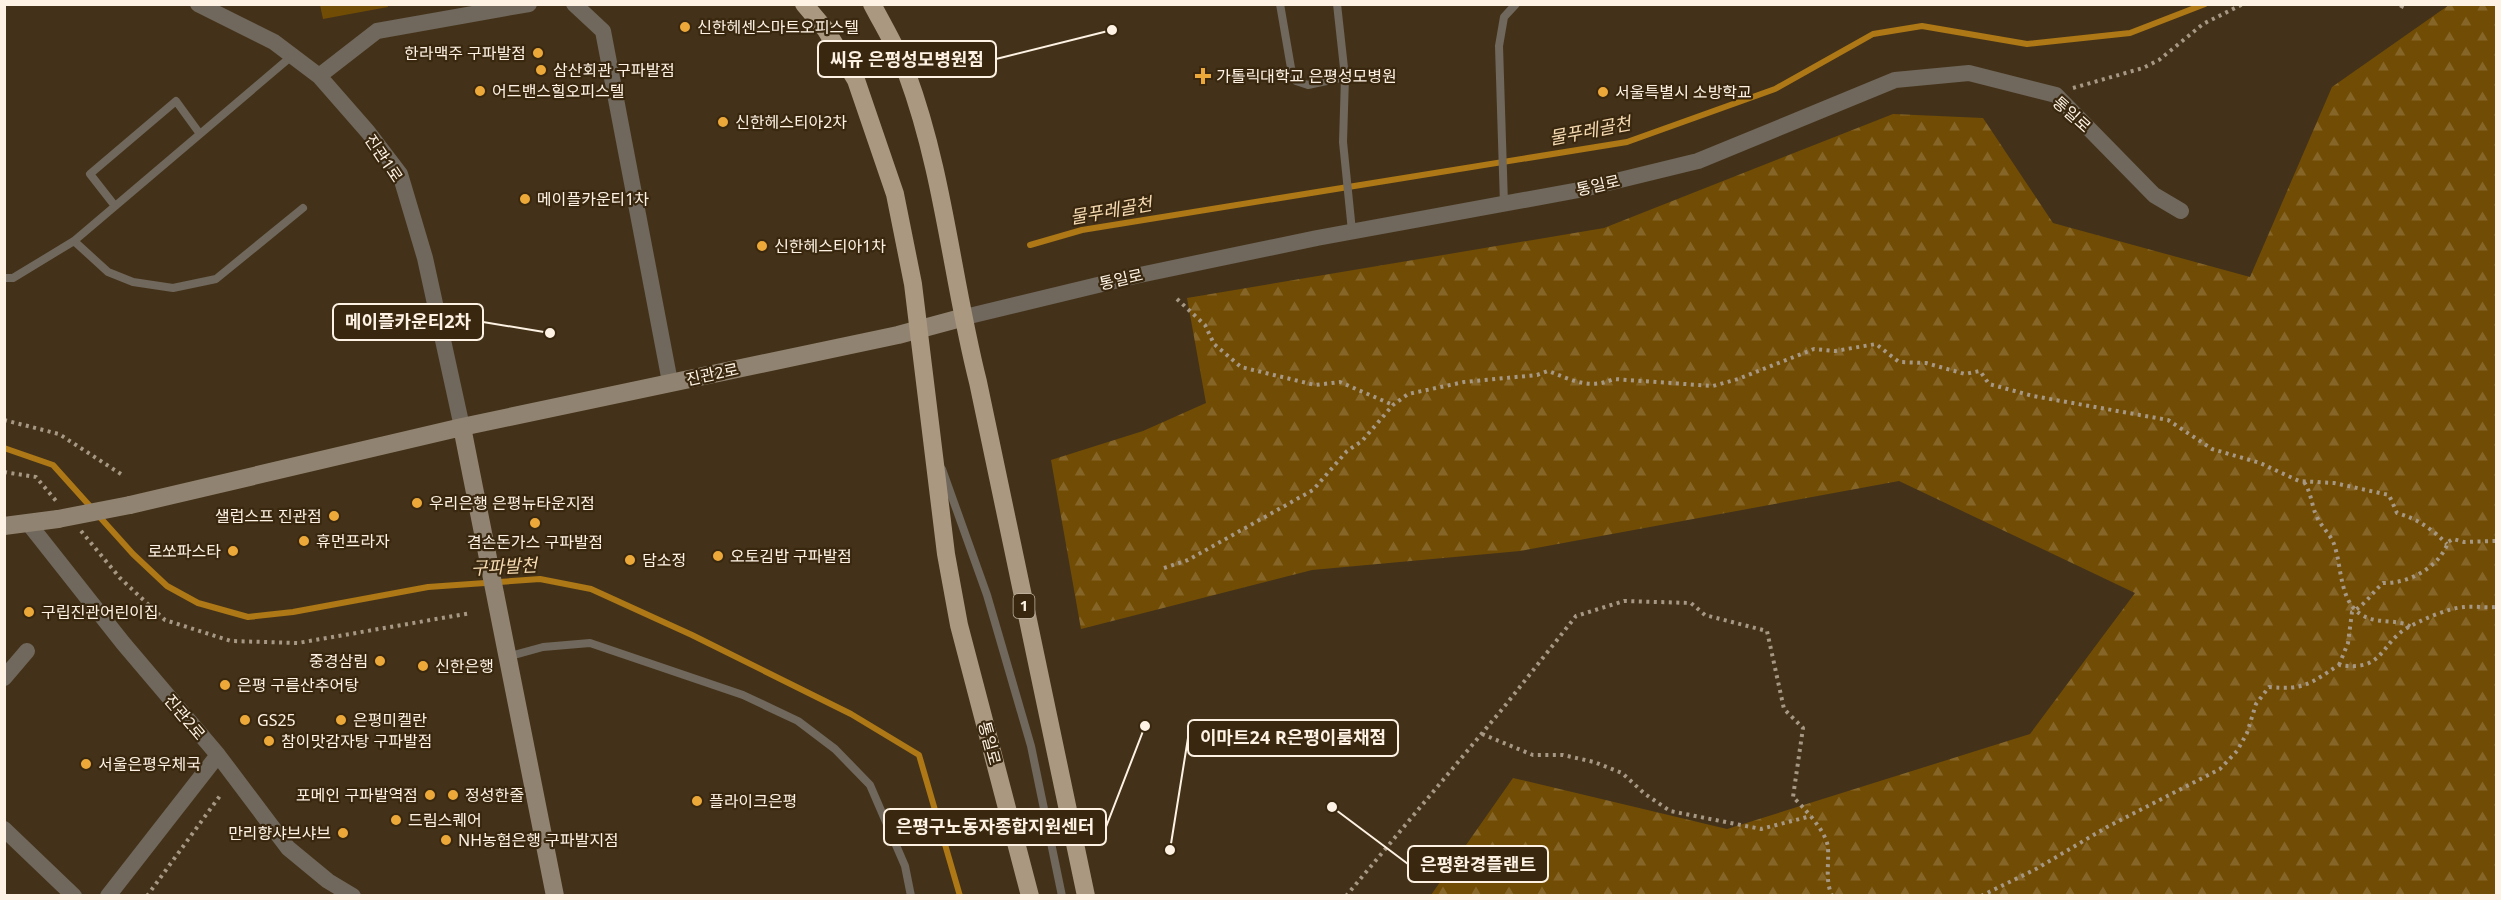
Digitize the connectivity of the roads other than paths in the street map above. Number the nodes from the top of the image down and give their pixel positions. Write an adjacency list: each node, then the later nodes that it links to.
1 (198, 4): 9 (street, 진관1로)
2 (529, 4): 10 (street)
3 (574, 4): 22 (street)
4 (804, 4): 21 (main road, 통일로)
5 (873, 4): 20 (main road, 1)
6 (1280, 4): 11 (lane)
7 (1337, 4): 11 (lane)
8 (1516, 4): 13 (lane)
9 (294, 55): 10 (street, 진관1로); 12 (lane)
10 (319, 76): 23 (street, 진관1로)
11 (1345, 77): 17 (lane)
12 (200, 134): 14 (lane); 14 (lane)
13 (1504, 204): 16 (street, 통일로); 17 (street, 통일로)
14 (115, 206): 18 (lane)
15 (303, 208): 18 (lane)
16 (2181, 211)
17 (1352, 231): 20 (street, 통일로)
18 (74, 241): 19 (lane)
19 (4, 278)
20 (961, 318): 21 (street, 진관2로); 32 (main road, 1)
21 (920, 329): 22 (street, 진관2로); 24 (main road, 통일로)
22 (670, 382): 23 (street, 진관2로)
23 (462, 427): 25 (street, 진관2로, bridge); 28 (street)
24 (935, 448): 38 (main road, 통일로); 39 (lane)
25 (29, 524): 26 (street); 30 (street, 진관2로)
26 (4, 526)
27 (27, 651): 29 (street)
28 (506, 657): 36 (street); 37 (lane)
29 (4, 678)
30 (218, 755): 34 (street); 35 (street, 진관2로)
31 (4, 829): 33 (street)
32 (1084, 893)
33 (74, 896)
34 (108, 896)
35 (353, 896)
36 (555, 896)
37 (911, 896)
38 (1030, 896)
39 (1062, 896)

